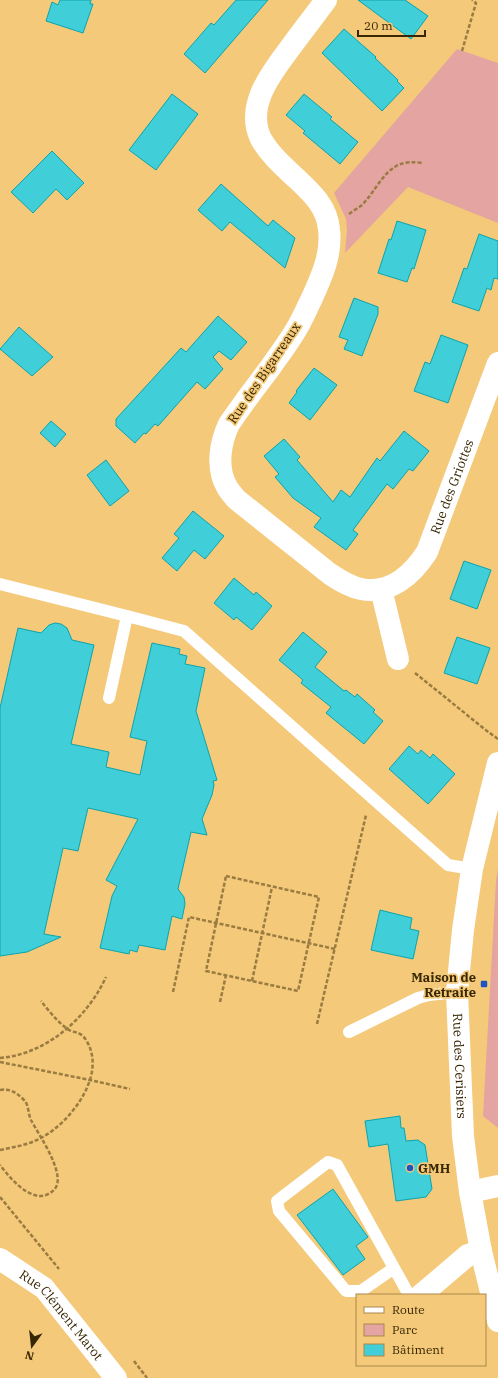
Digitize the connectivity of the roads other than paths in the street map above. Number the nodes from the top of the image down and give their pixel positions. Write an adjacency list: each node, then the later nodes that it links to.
1 (326, 0): 4 (street, Rue des Bigarreaux)
2 (498, 363): 4 (street, Rue des Griottes)
3 (0, 584): 5 (lane)
4 (380, 589): 6 (street)
5 (127, 616): 7 (lane); 9 (lane)
6 (398, 659)
7 (109, 698)
8 (498, 763): 9 (street, Rue des Cerisiers)
9 (472, 869): 10 (street, Rue des Cerisiers)
10 (457, 992): 11 (lane); 13 (street, Rue des Cerisiers)
11 (349, 1032)
12 (498, 1186): 13 (street)
13 (470, 1192): 14 (street, Rue des Cerisiers)
14 (481, 1251): 18 (street); 19 (street, Rue des Cerisiers)
15 (0, 1259): 20 (street, Rue Clément Marot)
16 (394, 1268): 16 (lane); 17 (lane)
17 (408, 1294)
18 (422, 1294)
19 (498, 1321)
20 (116, 1378)

